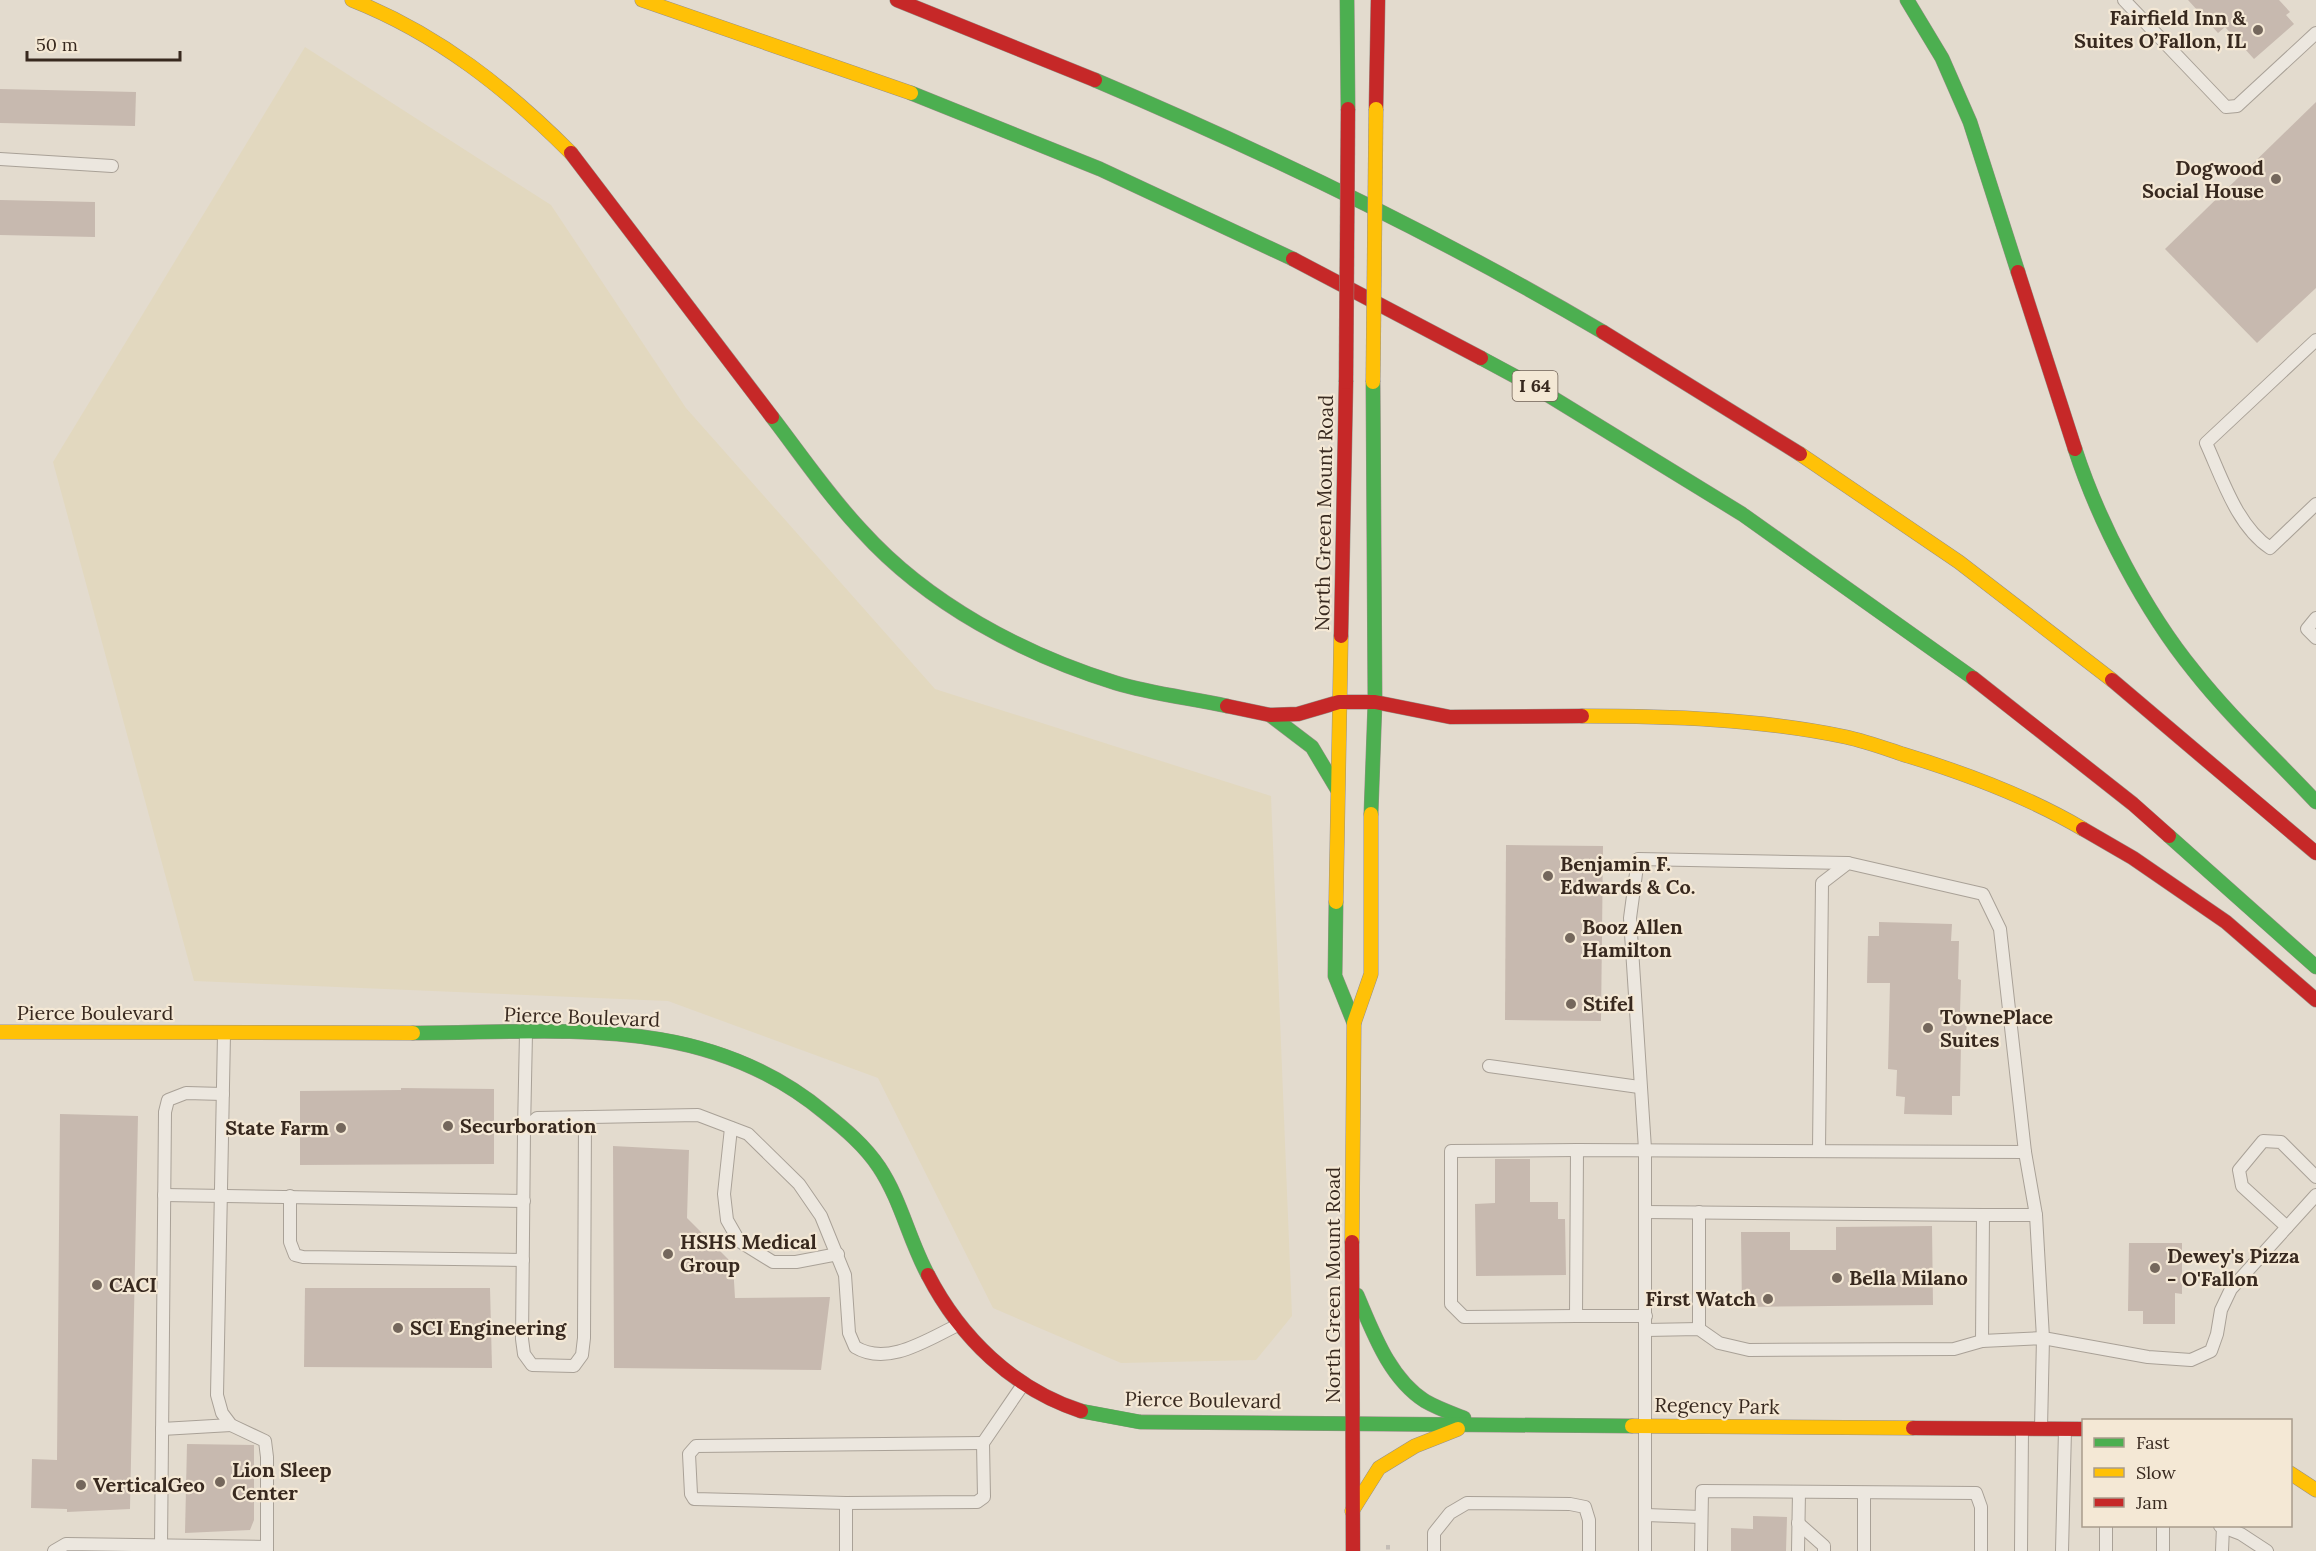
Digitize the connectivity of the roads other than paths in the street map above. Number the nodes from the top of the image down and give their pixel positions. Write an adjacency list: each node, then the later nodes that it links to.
1 (352, 0): 17 (main road)
2 (642, 0): 22 (main road, I 64)
3 (897, 0): 20 (main road)
4 (1347, 0): 15 (main road, North Green Mount Road, bridge)
5 (1378, 0): 16 (main road, North Green Mount Road, bridge)
6 (1908, 0): 19 (main road)
7 (2124, 0): 8 (lane)
8 (2316, 33)
9 (0, 159): 10 (lane)
10 (112, 166)
11 (2316, 340): 12 (lane)
12 (2316, 504)
13 (2316, 618): 14 (lane)
14 (2316, 638)
15 (1339, 702): 16 (main road); 17 (main road); 18 (main road, North Green Mount Road)
16 (1375, 702): 23 (main road); 24 (main road, North Green Mount Road)
17 (1270, 715): 18 (main road)
18 (1337, 789): 24 (main road, North Green Mount Road)
19 (2316, 802)
20 (2316, 853)
21 (1848, 863): 29 (lane); 36 (lane); 37 (lane)
22 (2316, 967)
23 (2316, 1000)
24 (1354, 1023): 51 (main road, North Green Mount Road)
25 (0, 1032): 26 (main road, Pierce Boulevard)
26 (224, 1033): 27 (main road, Pierce Boulevard); 30 (lane)
27 (526, 1033): 33 (lane); 54 (main road, Pierce Boulevard)
28 (1489, 1066): 29 (lane)
29 (1639, 1087): 34 (lane)
30 (223, 1094): 39 (lane); 42 (lane)
31 (585, 1117): 32 (lane); 33 (lane); 50 (lane)
32 (731, 1128): 49 (lane); 49 (lane)
33 (524, 1130): 43 (lane)
34 (1645, 1149): 35 (lane); 36 (lane); 44 (lane)
35 (1577, 1150): 52 (lane); 52 (lane)
36 (1820, 1150): 37 (lane)
37 (2025, 1152): 47 (lane)
38 (2316, 1177): 48 (lane)
39 (164, 1195): 42 (lane); 66 (lane)
40 (2316, 1195): 48 (lane)
41 (290, 1196): 42 (lane); 43 (lane); 50 (lane)
42 (221, 1197): 62 (lane)
43 (524, 1201): 50 (lane)
44 (1645, 1212): 45 (lane); 53 (lane)
45 (1699, 1212): 46 (lane); 56 (lane)
46 (1983, 1215): 47 (lane); 58 (lane)
47 (2036, 1215): 57 (lane)
48 (2287, 1227): 57 (lane)
49 (838, 1254): 54 (lane)
50 (523, 1260)
51 (1352, 1284): 60 (main road, North Green Mount Road); 61 (main road)
52 (1576, 1316): 53 (lane)
53 (1646, 1316): 55 (lane)
54 (959, 1324): 59 (main road, Pierce Boulevard)
55 (1646, 1329): 56 (lane); 63 (lane)
56 (1699, 1329): 58 (lane)
57 (2043, 1338): 58 (lane); 65 (lane)
58 (1982, 1341)
59 (1025, 1382): 60 (main road, Pierce Boulevard); 69 (lane)
60 (1351, 1422): 61 (main road, Regency Park); 75 (main road, North Green Mount Road)
61 (1474, 1423): 63 (main road, Regency Park); 75 (main road)
62 (231, 1425): 66 (lane); 84 (lane)
63 (1644, 1425): 64 (main road, Regency Park); 76 (lane)
64 (2022, 1428): 65 (main road, Regency Park); 96 (lane)
65 (2041, 1428): 67 (main road, Regency Park)
66 (162, 1429): 83 (lane)
67 (2065, 1429): 68 (main road, Regency Park); 97 (lane)
68 (2082, 1429)
69 (983, 1443): 74 (lane); 74 (lane)
70 (2292, 1474): 71 (main road)
71 (2316, 1490)
72 (1798, 1492): 73 (lane); 77 (lane); 78 (lane)
73 (1864, 1493): 94 (lane); 95 (lane)
74 (846, 1503): 87 (lane)
75 (1352, 1511): 85 (main road, North Green Mount Road)
76 (1646, 1515): 77 (lane); 90 (lane)
77 (1701, 1517): 91 (lane)
78 (1798, 1523): 92 (lane); 93 (lane)
79 (2106, 1527): 98 (lane)
80 (2163, 1527): 99 (lane)
81 (2221, 1527): 100 (lane)
82 (2224, 1527): 101 (lane)
83 (160, 1546): 84 (lane); 86 (lane)
84 (267, 1549)
85 (1352, 1550)
86 (54, 1551)
87 (846, 1551)
88 (1434, 1551): 89 (lane)
89 (1589, 1551)
90 (1645, 1551)
91 (1701, 1551)
92 (1798, 1551)
93 (1824, 1551)
94 (1864, 1551)
95 (1981, 1551)
96 (2021, 1551)
97 (2062, 1551)
98 (2106, 1551)
99 (2163, 1551)
100 (2222, 1551)
101 (2267, 1551)

